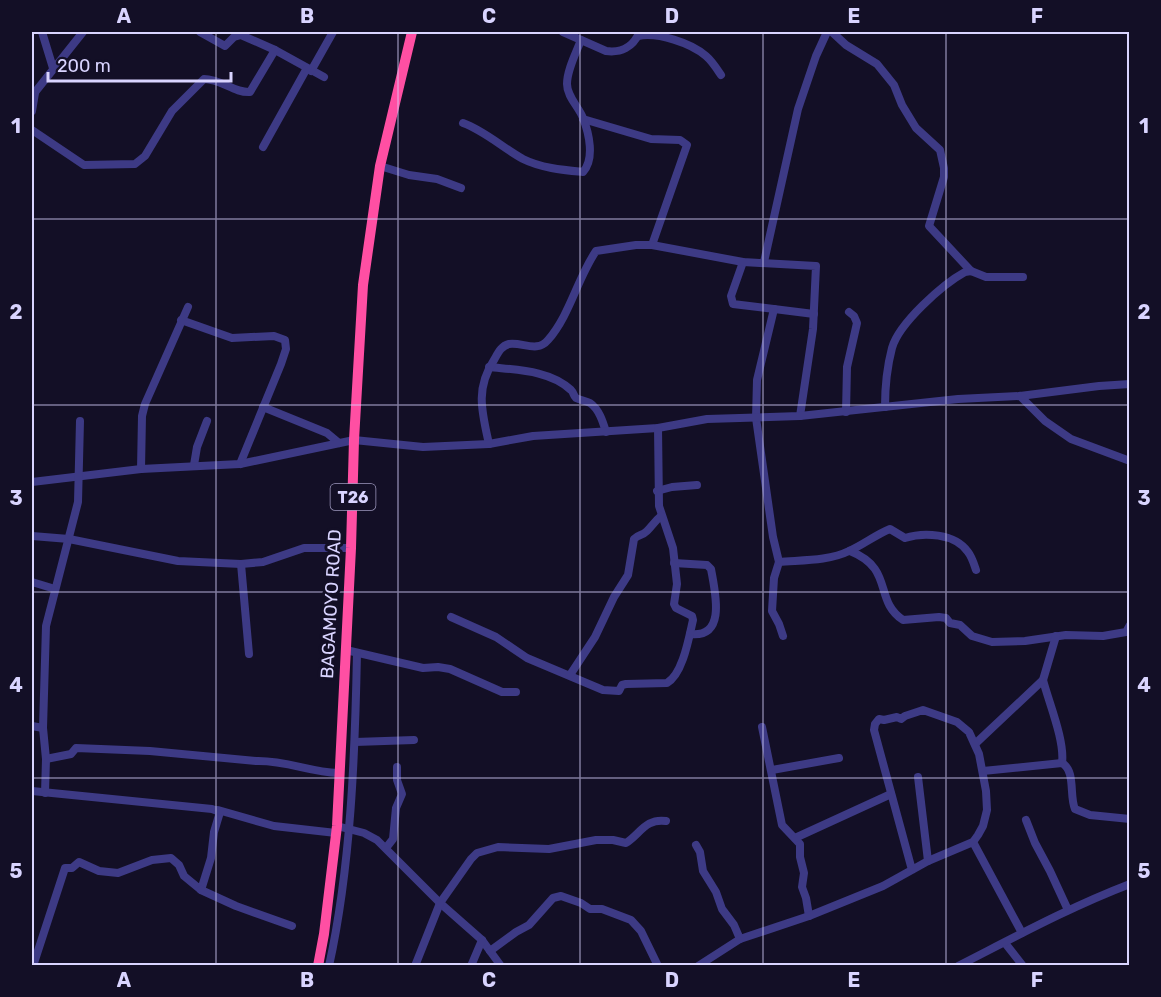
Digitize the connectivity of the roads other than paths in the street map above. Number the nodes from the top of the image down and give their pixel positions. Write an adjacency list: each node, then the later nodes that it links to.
1 (42, 32): 12 (street)
2 (83, 32): 12 (street)
3 (200, 32): 11 (street)
4 (333, 32): 13 (street)
5 (412, 32): 22 (highway, BAGAMOYO ROAD / T26)
6 (563, 32): 10 (street)
7 (827, 32): 26 (street)
8 (832, 32): 27 (street)
9 (639, 34): 10 (street); 14 (street)
10 (581, 40): 18 (street)
11 (275, 50): 13 (street); 20 (street)
12 (53, 68): 16 (street)
13 (309, 69): 15 (street); 21 (street)
14 (721, 75)
15 (324, 77)
16 (33, 94): 17 (street)
17 (32, 111)
18 (584, 119): 19 (street); 24 (street)
19 (463, 123)
20 (32, 130)
21 (263, 147)
22 (380, 166): 23 (street); 46 (highway, BAGAMOYO ROAD / T26)
23 (461, 188)
24 (652, 245): 25 (street); 34 (street)
25 (743, 262): 26 (street); 30 (street)
26 (764, 262): 32 (street)
27 (971, 271): 28 (street); 38 (street)
28 (1023, 277)
29 (188, 307): 33 (street)
30 (774, 309): 32 (street); 41 (street)
31 (849, 312): 39 (street)
32 (814, 314): 40 (street)
33 (181, 320): 37 (street); 52 (street)
34 (489, 368): 45 (street); 48 (street)
35 (1130, 384): 36 (street)
36 (1020, 396): 38 (street); 49 (street)
37 (263, 407): 47 (street); 50 (street)
38 (885, 407): 39 (street)
39 (846, 412): 40 (street)
40 (800, 416): 41 (street)
41 (756, 418): 44 (street); 62 (street)
42 (80, 421): 53 (street)
43 (207, 421): 51 (street)
44 (658, 428): 45 (street); 56 (street)
45 (606, 432): 48 (street)
46 (354, 440): 47 (street); 48 (street); 60 (highway, BAGAMOYO ROAD / T26)
47 (339, 443): 50 (street)
48 (489, 444)
49 (1130, 461)
50 (240, 464): 51 (street)
51 (194, 465): 52 (street)
52 (141, 469): 53 (street)
53 (79, 478): 54 (street); 59 (street)
54 (32, 482)
55 (697, 485): 56 (street)
56 (657, 491): 57 (street)
57 (661, 516): 63 (street); 75 (street)
58 (32, 536): 59 (street)
59 (69, 539): 64 (street); 67 (street)
60 (351, 548): 64 (street); 73 (highway, BAGAMOYO ROAD / T26)
61 (850, 551): 62 (street); 65 (street); 72 (street)
62 (779, 562): 71 (street)
63 (674, 563): 70 (street); 70 (street)
64 (240, 564): 74 (street)
65 (976, 570)
66 (32, 582): 67 (street)
67 (55, 589): 80 (street)
68 (451, 617): 75 (street)
69 (1130, 625): 72 (street)
70 (690, 634): 75 (street)
71 (783, 636)
72 (1056, 636): 76 (street)
73 (351, 651): 77 (street); 82 (street); 90 (highway, BAGAMOYO ROAD / T26)
74 (249, 654)
75 (570, 675)
76 (1043, 680): 83 (street); 86 (street)
77 (516, 692)
78 (32, 726): 80 (street)
79 (762, 726): 88 (street)
80 (43, 728): 85 (street)
81 (414, 740): 82 (street)
82 (355, 742): 99 (street)
83 (975, 744): 89 (street); 94 (street)
84 (839, 758): 88 (street)
85 (46, 759): 90 (street); 93 (street)
86 (1062, 763): 89 (street); 96 (street)
87 (397, 767): 104 (street)
88 (772, 770): 101 (street)
89 (983, 771): 102 (street)
90 (338, 774): 100 (highway, BAGAMOYO ROAD / T26)
91 (918, 777): 105 (street)
92 (32, 793): 93 (street)
93 (45, 793): 95 (street)
94 (891, 794): 101 (street); 106 (street)
95 (219, 810): 100 (street); 109 (street)
96 (1130, 819)
97 (1026, 820): 111 (street)
98 (666, 821): 110 (street)
99 (349, 828): 100 (street); 104 (street); 107 (street)
100 (336, 830): 107 (highway, BAGAMOYO ROAD / T26)
101 (795, 838): 112 (street)
102 (973, 842): 105 (street); 114 (street)
103 (696, 845): 115 (street)
104 (386, 848): 110 (street)
105 (928, 861): 106 (street)
106 (912, 870): 112 (street)
107 (337, 877): 120 (highway, BAGAMOYO ROAD / T26); 121 (street)
108 (1130, 884): 111 (street)
109 (201, 890): 113 (street); 119 (street)
110 (440, 903): 116 (street); 122 (street)
111 (1068, 910): 114 (street)
112 (809, 916): 115 (street)
113 (292, 926)
114 (1022, 933): 117 (street)
115 (740, 939): 126 (street)
116 (482, 940): 118 (street); 123 (street)
117 (1005, 943): 127 (street); 128 (street)
118 (490, 951): 124 (street); 125 (street)
119 (33, 966)
120 (318, 966)
121 (329, 966)
122 (415, 966)
123 (471, 966)
124 (501, 966)
125 (658, 966)
126 (698, 966)
127 (958, 966)
128 (1023, 966)

